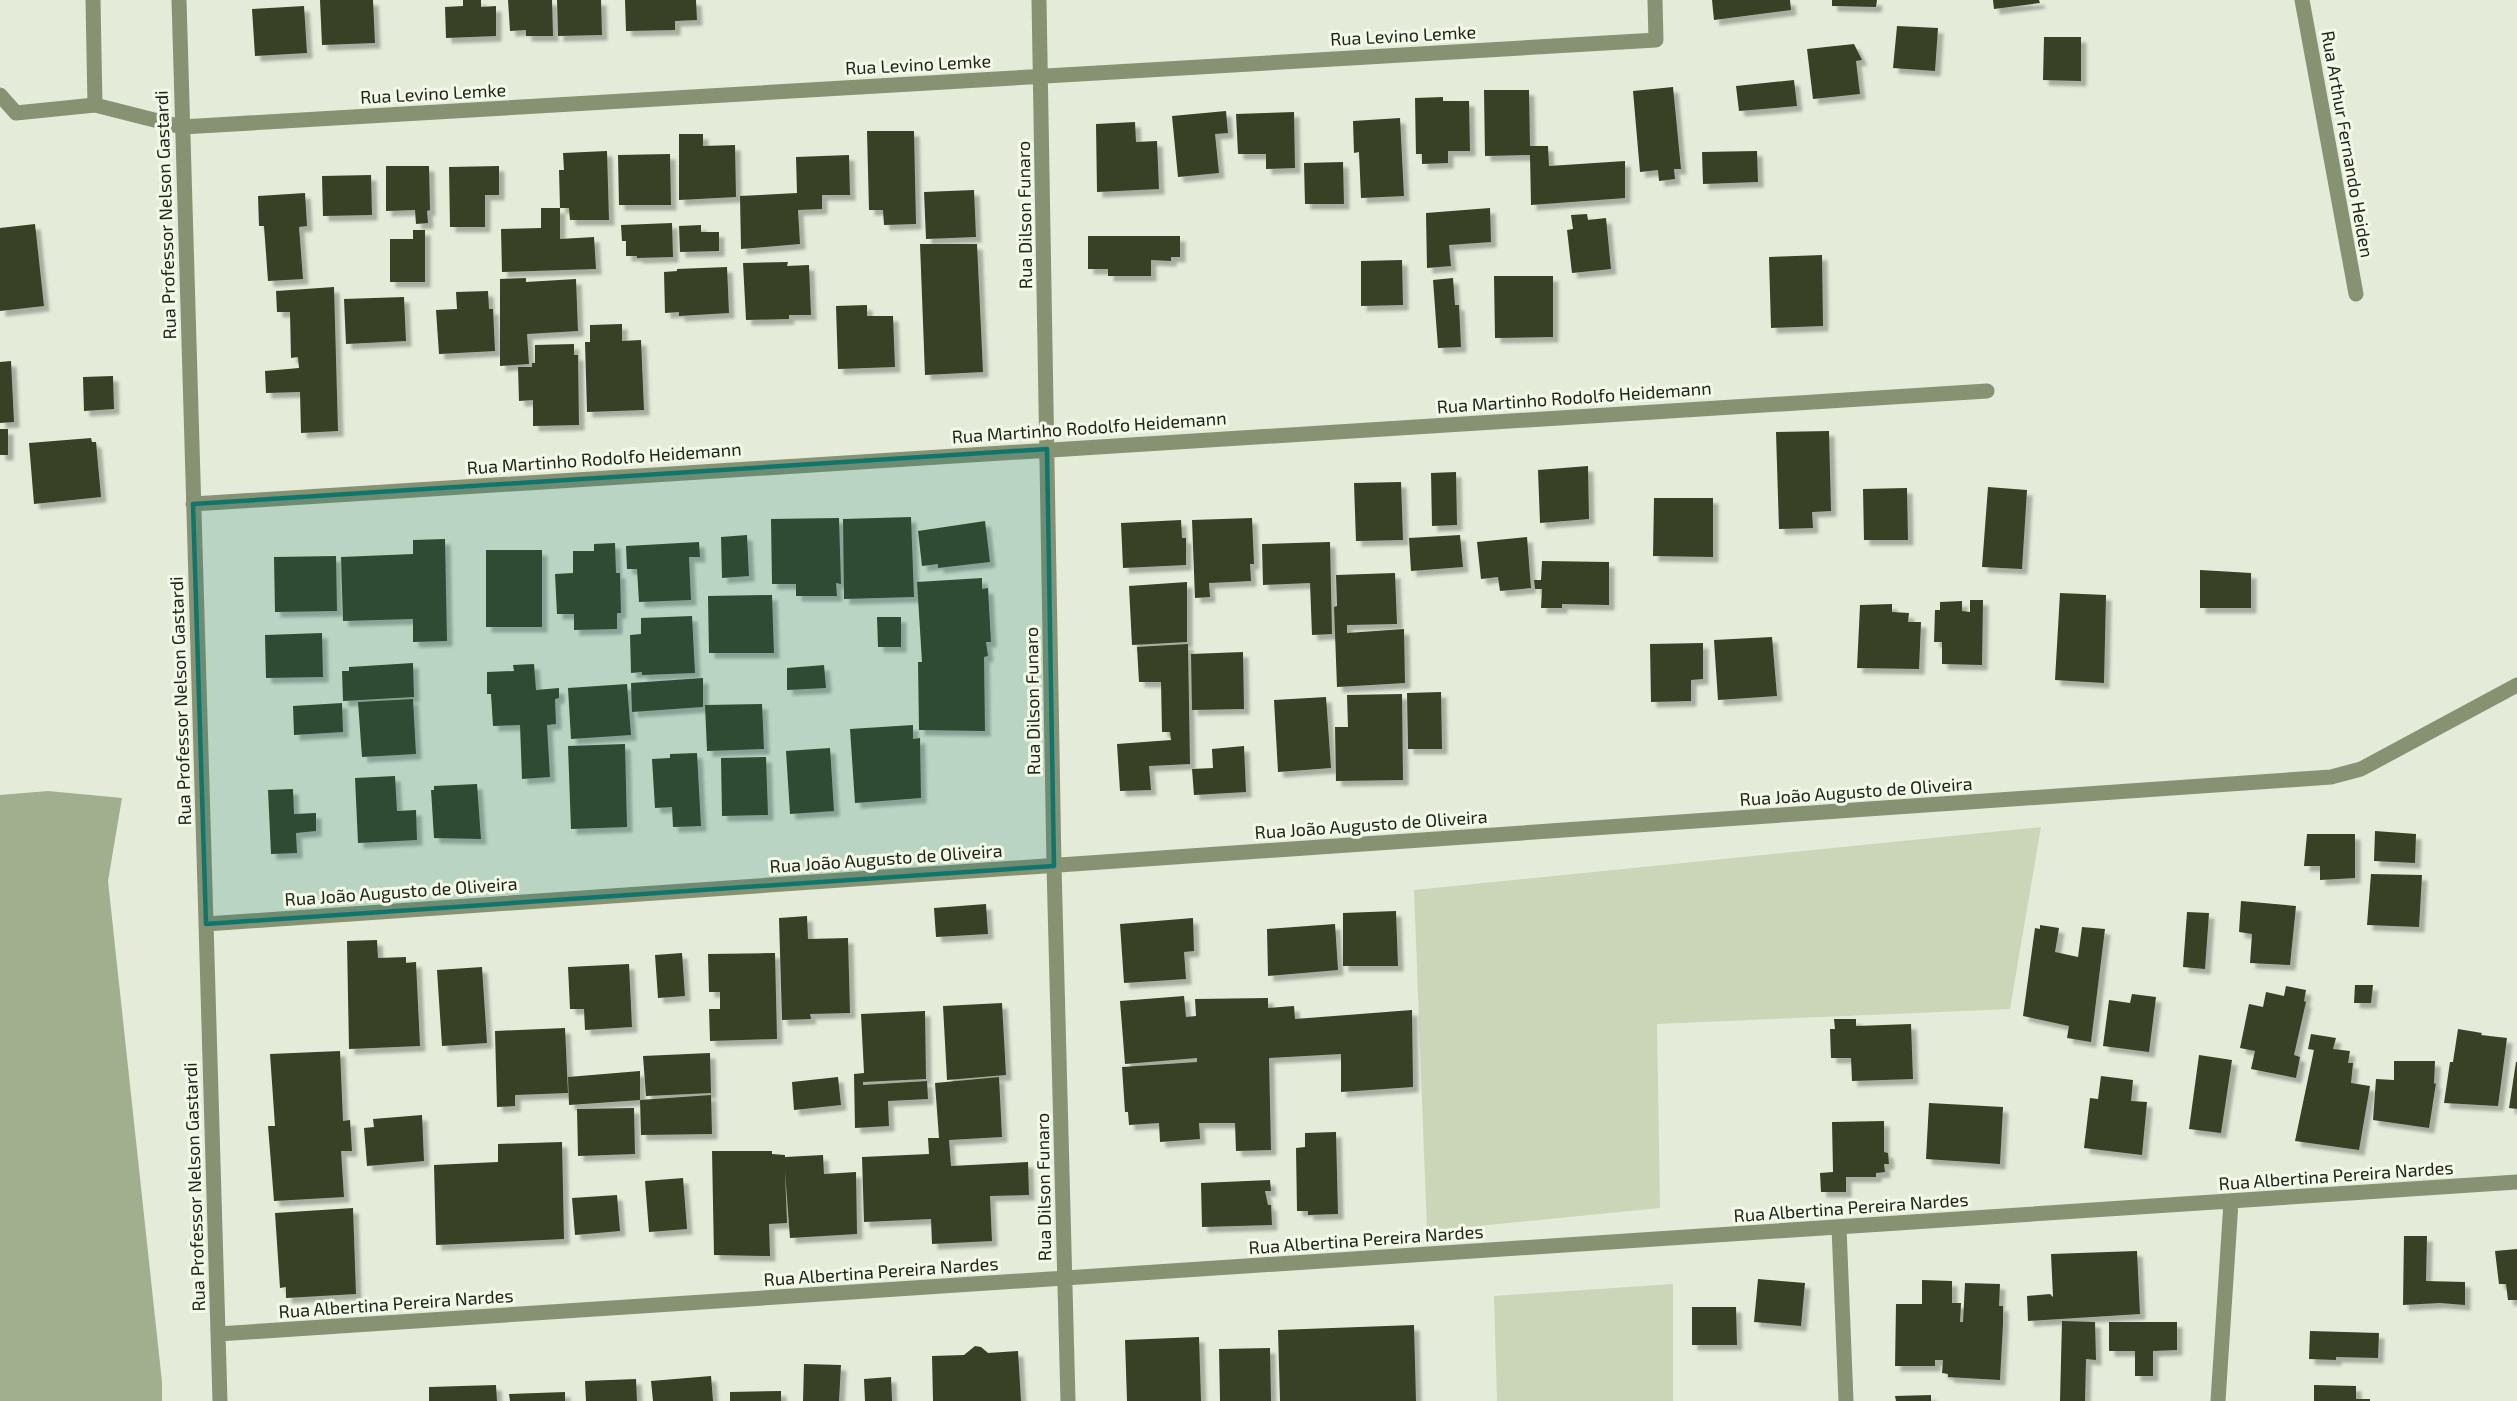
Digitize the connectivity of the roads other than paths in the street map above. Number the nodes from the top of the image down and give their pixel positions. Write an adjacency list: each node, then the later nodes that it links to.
1 (93, 0): 8 (street)
2 (178, 0): 9 (street, Rua Professor Nelson Gastardi)
3 (1039, 0): 6 (street, Rua Dilson Funaro)
4 (1655, 0): 6 (street, Rua Levino Lemke)
5 (2302, 0): 10 (street, Rua Arthur Fernando Heiden)
6 (1041, 76): 9 (street, Rua Levino Lemke); 12 (street, Rua Dilson Funaro)
7 (0, 95): 8 (street, Rua Levino Lemke)
8 (95, 105): 9 (street, Rua Levino Lemke)
9 (182, 127): 13 (street, Rua Professor Nelson Gastardi)
10 (2356, 294)
11 (1987, 391): 12 (street, Rua Martinho Rodolfo Heidemann)
12 (1047, 449): 13 (street, Rua Martinho Rodolfo Heidemann); 15 (street, Rua Dilson Funaro)
13 (193, 504): 16 (street, Rua Professor Nelson Gastardi)
14 (2517, 685): 15 (street, Rua João Augusto de Oliveira)
15 (1054, 866): 16 (street, Rua João Augusto de Oliveira); 20 (street, Rua Dilson Funaro)
16 (206, 924): 21 (street, Rua Professor Nelson Gastardi)
17 (2517, 1182): 18 (street, Rua Albertina Pereira Nardes)
18 (2231, 1202): 19 (street, Rua Albertina Pereira Nardes); 25 (street)
19 (1839, 1227): 20 (street, Rua Albertina Pereira Nardes); 24 (street)
20 (1065, 1279): 21 (street, Rua Albertina Pereira Nardes); 23 (street, Rua Dilson Funaro)
21 (218, 1334): 22 (street, Rua Professor Nelson Gastardi)
22 (220, 1401)
23 (1068, 1401)
24 (1846, 1401)
25 (2218, 1401)

